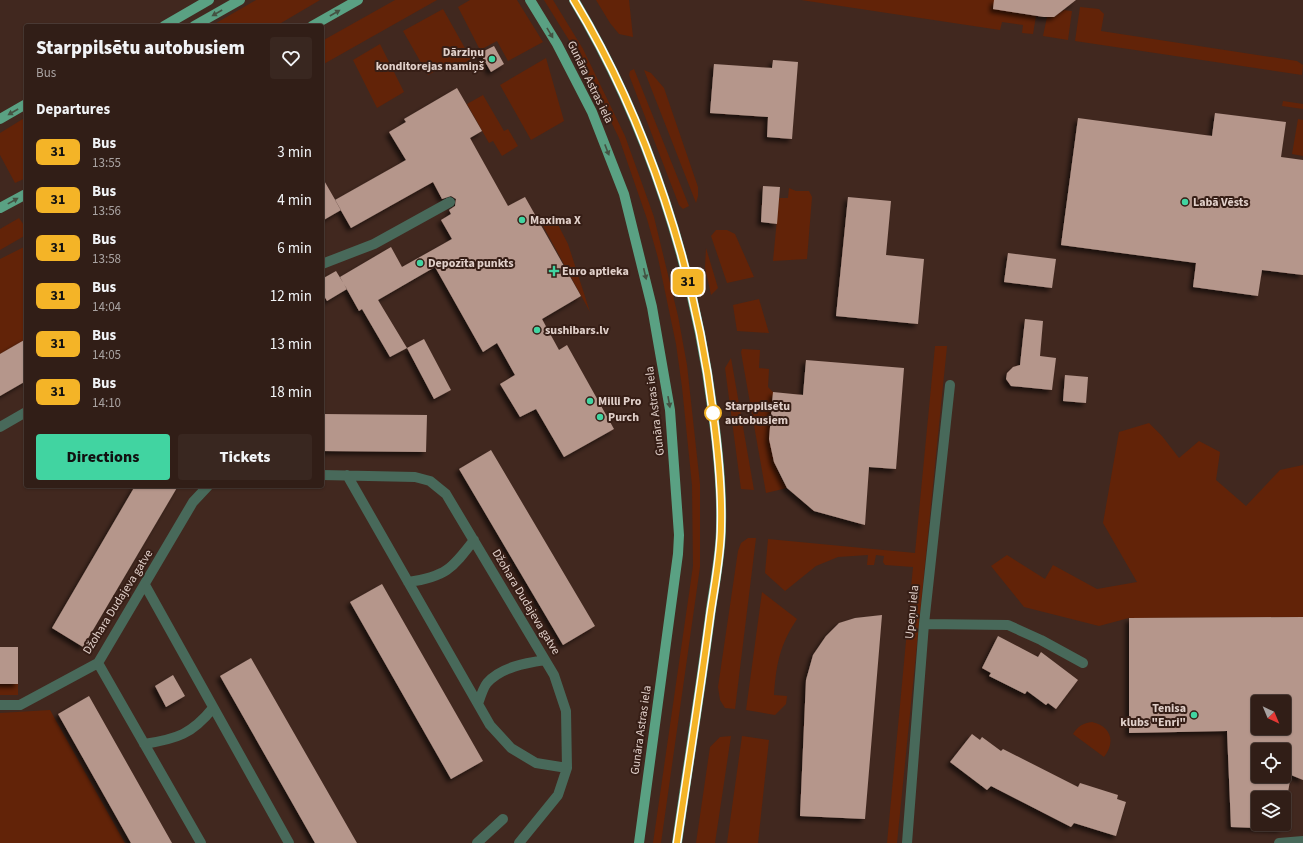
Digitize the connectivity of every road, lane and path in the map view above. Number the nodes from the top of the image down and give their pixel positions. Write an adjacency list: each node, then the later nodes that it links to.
1 (209, 0): 6 (main road)
2 (240, 0): 7 (main road, one-way to 7)
3 (358, 0): 8 (main road, one-way to 3)
4 (530, 0): 39 (main road, Gunāra Astras iela, one-way to 39)
5 (574, 0): 40 (main road, Gunāra Astras iela)
6 (167, 24)
7 (198, 24)
8 (316, 24)
9 (24, 105): 10 (main road, one-way to 10)
10 (0, 119)
11 (24, 195): 13 (main road, one-way to 11)
12 (450, 202): 14 (street)
13 (0, 208)
14 (324, 263)
15 (950, 385): 24 (street, Upeņu iela)
16 (24, 413): 17 (street)
17 (0, 427)
18 (324, 475): 19 (street, Džohara Dudajeva gatve)
19 (347, 475): 21 (street, Džohara Dudajeva gatve); 22 (street)
20 (206, 488): 23 (street, Džohara Dudajeva gatve)
21 (474, 540): 22 (street); 25 (street, Džohara Dudajeva gatve)
22 (408, 582): 28 (street)
23 (145, 585): 26 (street, Džohara Dudajeva gatve); 30 (street)
24 (924, 624): 27 (street); 41 (street, Upeņu iela)
25 (545, 660): 28 (street); 32 (street, Džohara Dudajeva gatve)
26 (98, 663): 29 (street, Džohara Dudajeva gatve); 31 (street)
27 (1083, 663)
28 (478, 704): 32 (street)
29 (0, 705)
30 (213, 708): 31 (street); 36 (street)
31 (144, 744): 35 (street)
32 (567, 768): 38 (street, Džohara Dudajeva gatve)
33 (503, 819): 37 (street)
34 (1303, 841): 42 (street)
35 (201, 843)
36 (289, 843)
37 (477, 843)
38 (519, 843)
39 (639, 843)
40 (677, 843)
41 (907, 843)
42 (1279, 843)

